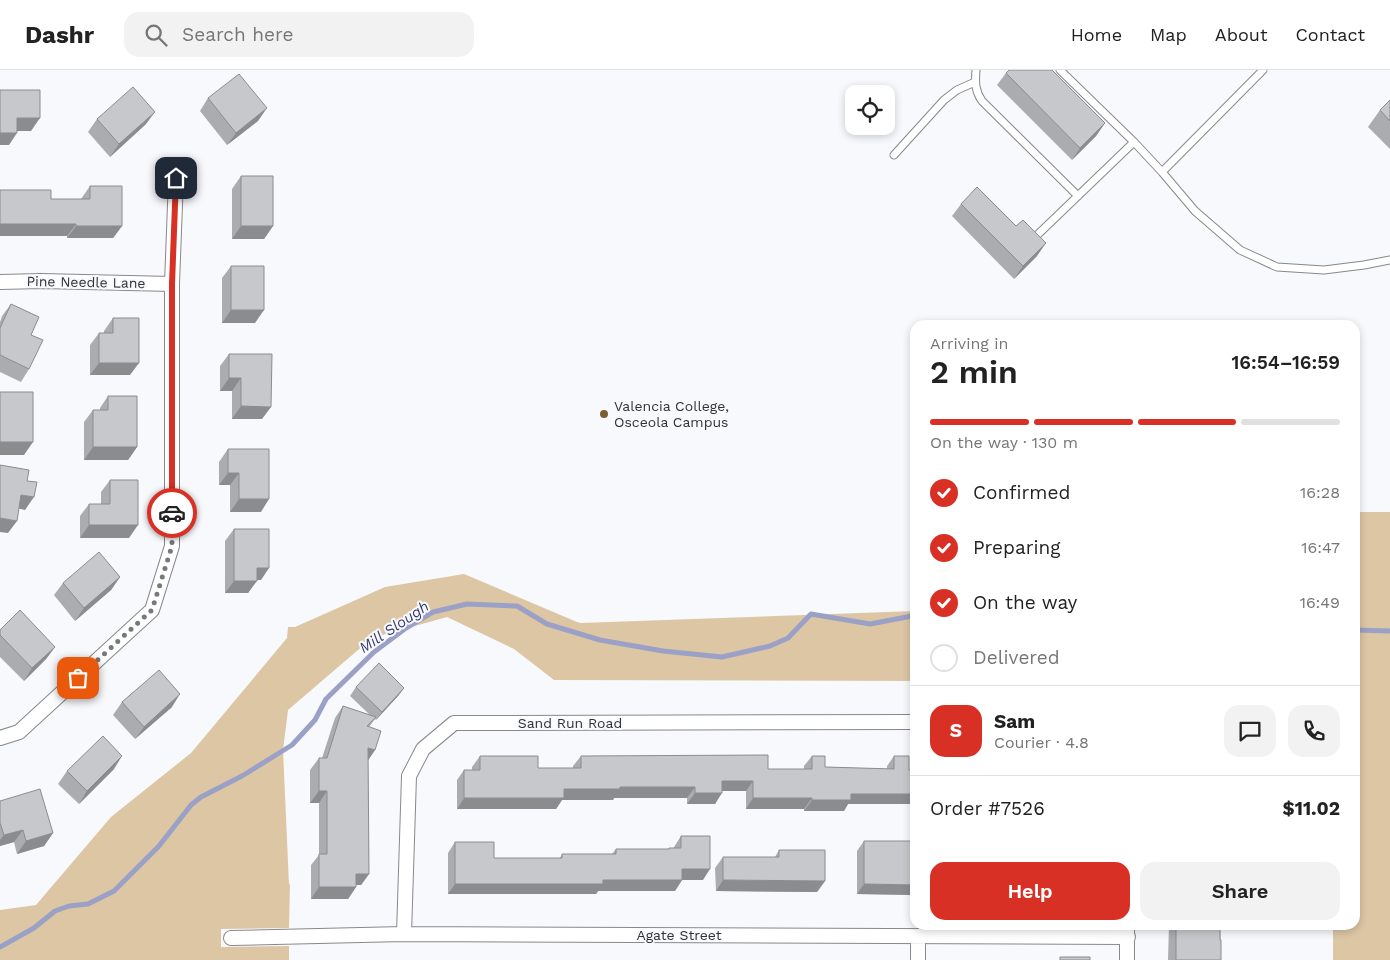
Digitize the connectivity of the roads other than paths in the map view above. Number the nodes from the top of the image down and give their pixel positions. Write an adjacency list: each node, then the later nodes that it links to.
1 (976, 70): 4 (lane)
2 (1060, 70): 5 (lane)
3 (1263, 70): 7 (lane)
4 (975, 82): 6 (lane); 9 (lane)
5 (1134, 142): 7 (lane); 9 (lane)
6 (894, 156)
7 (1162, 172): 11 (lane)
8 (176, 178): 13 (street)
9 (1078, 196): 10 (lane)
10 (1031, 241)
11 (1390, 260)
12 (0, 282): 13 (street, Pine Needle Lane)
13 (172, 284): 15 (street)
14 (910, 722): 17 (street, Sand Run Road)
15 (0, 738)
16 (1128, 931): 18 (street, Agate Street); 21 (street)
17 (404, 934): 18 (street, Agate Street); 19 (street, Agate Street)
18 (918, 936): 20 (street)
19 (231, 938)
20 (918, 960)
21 (1127, 960)

